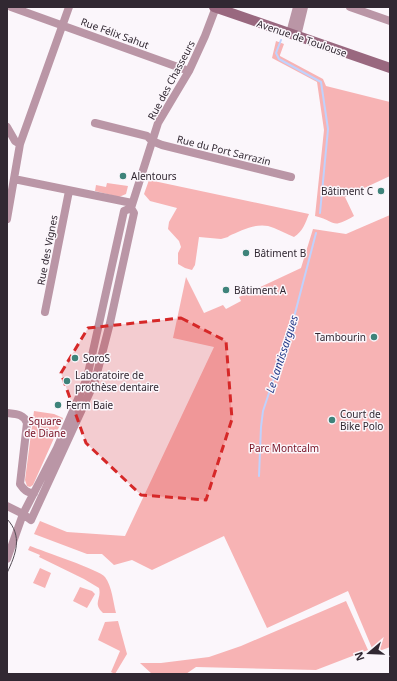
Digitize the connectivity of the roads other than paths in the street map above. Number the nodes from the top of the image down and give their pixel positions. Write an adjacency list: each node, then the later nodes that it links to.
1 (11, 7): 8 (street, Rue Félix Sahut)
2 (69, 7): 8 (street)
3 (216, 7): 9 (main road, Avenue de Toulouse); 11 (street, Rue des Chasseurs)
4 (297, 7): 9 (street)
5 (304, 7): 9 (street)
6 (350, 7): 7 (street)
7 (390, 21)
8 (63, 25): 11 (street, Rue Félix Sahut); 15 (street)
9 (293, 34): 10 (main road, Avenue de Toulouse)
10 (390, 68)
11 (189, 70): 14 (street, Rue des Chasseurs)
12 (95, 123): 14 (street, Rue du Port Sarrazin)
13 (7, 127): 15 (street)
14 (152, 141): 16 (street, Rue du Port Sarrazin); 19 (street, Rue des Chasseurs)
15 (20, 144): 17 (street)
16 (291, 177)
17 (14, 179): 18 (street); 20 (street)
18 (69, 191): 19 (street); 21 (street, Rue des Vignes)
19 (131, 206): 23 (street, Rue des Chasseurs)
20 (7, 219)
21 (45, 312)
22 (7, 413): 24 (street)
23 (62, 445): 24 (street, Rue des Chasseurs); 26 (street, Rue des Chasseurs)
24 (34, 492): 26 (street, Rue des Chasseurs)
25 (7, 506): 26 (street)
26 (23, 514): 27 (street, Rue des Chasseurs)
27 (7, 559)

